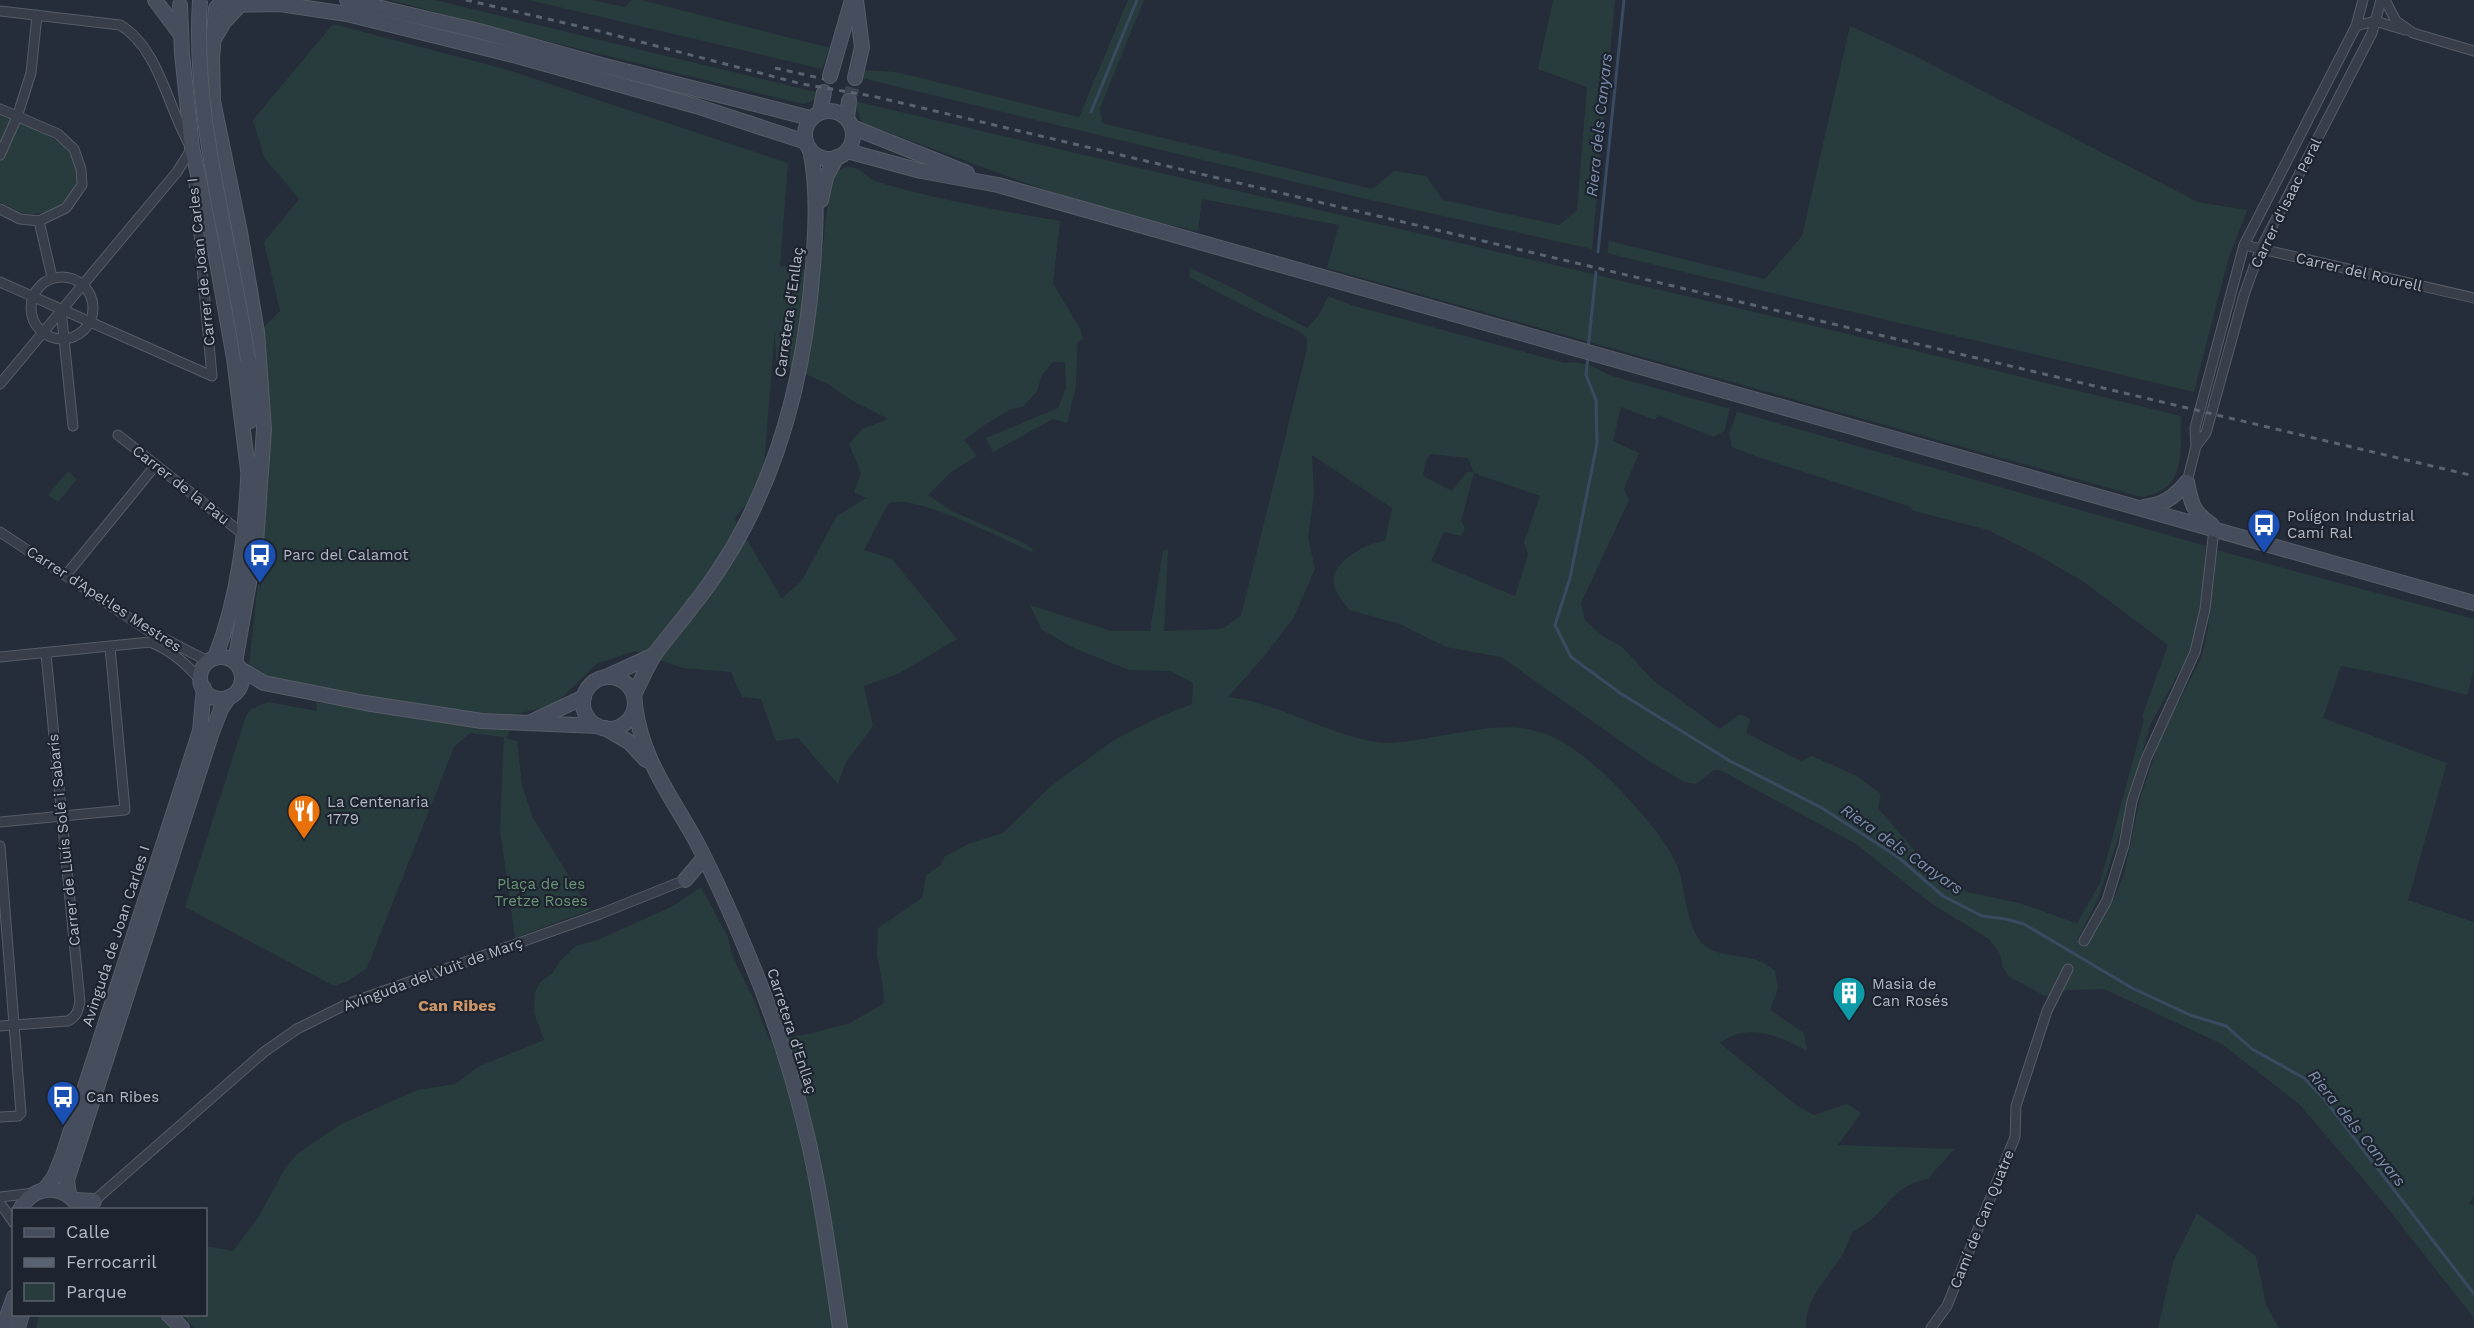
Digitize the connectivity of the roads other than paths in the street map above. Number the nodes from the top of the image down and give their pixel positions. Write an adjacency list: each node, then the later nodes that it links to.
1 (154, 0): 18 (street)
2 (201, 0): 57 (street, bridge)
3 (346, 0): 30 (street)
4 (852, 0): 14 (street)
5 (856, 0): 20 (street)
6 (2363, 0): 16 (street, Carrer d'Isaac Peral)
7 (2381, 0): 15 (street, Carrer d'Isaac Peral)
8 (2385, 0): 17 (street)
9 (179, 2): 10 (street); 18 (street)
10 (219, 4): 11 (street); 19 (street)
11 (241, 4): 19 (street); 33 (street)
12 (0, 11): 13 (street)
13 (37, 15): 25 (street); 31 (street)
14 (846, 18): 20 (street); 22 (street)
15 (2375, 21): 16 (street); 17 (street); 42 (street, Carrer d'Isaac Peral)
16 (2356, 26): 41 (street, Carrer d'Isaac Peral)
17 (2413, 33): 21 (street)
18 (181, 35): 28 (street)
19 (213, 41): 26 (street)
20 (862, 47): 23 (street)
21 (2474, 51)
22 (830, 76)
23 (855, 78)
24 (824, 92): 30 (street)
25 (168, 100): 28 (street); 34 (street)
26 (213, 101): 28 (street); 57 (street)
27 (849, 101): 32 (street)
28 (186, 108): 34 (street)
29 (0, 109): 31 (street)
30 (815, 115): 32 (street); 33 (street)
31 (17, 117): 36 (street); 39 (street)
32 (849, 123): 35 (street); 37 (street)
33 (808, 146): 35 (street); 40 (street)
34 (192, 148): 45 (street); 49 (street, Carrer de Joan Carles I); 57 (street)
35 (842, 154): 37 (street); 40 (street)
36 (0, 155)
37 (998, 185): 59 (street)
38 (0, 209): 39 (street)
39 (39, 221): 43 (street)
40 (816, 223): 68 (street, Carretera d'Enllaç)
41 (2244, 245): 42 (street, Carrer del Rourell); 55 (street, Carrer d'Isaac Peral)
42 (2260, 250): 47 (street, Carrer del Rourell); 55 (street, Carrer d'Isaac Peral)
43 (52, 277): 45 (street); 46 (street)
44 (0, 282): 46 (street)
45 (83, 283): 48 (street); 49 (street)
46 (33, 298): 48 (street); 50 (street)
47 (2474, 298)
48 (61, 310): 49 (street); 50 (street); 51 (street)
49 (89, 322): 51 (street)
50 (41, 334): 51 (street); 52 (street)
51 (64, 340): 53 (street)
52 (0, 384)
53 (73, 426)
54 (118, 435): 56 (street, Carrer de la Pau)
55 (2196, 446): 58 (street, Carrer d'Isaac Peral)
56 (155, 466): 62 (street, Carrer de la Pau); 63 (street)
57 (255, 470): 62 (street); 71 (street)
58 (2187, 482): 59 (street); 60 (street)
59 (2141, 507): 60 (street)
60 (2218, 530): 64 (street); 87 (street)
61 (0, 532): 63 (street, Carrer d'Apel·les Mestres)
62 (244, 535): 70 (street)
63 (66, 574): 65 (street, Carrer d'Apel·les Mestres)
64 (2474, 603)
65 (151, 637): 66 (street); 70 (street, Carrer d'Apel·les Mestres); 74 (street)
66 (110, 647): 67 (street); 81 (street)
67 (46, 654): 69 (street); 81 (street, Carrer de Lluís Solé i Sabarís)
68 (654, 655): 72 (street, Carretera d'Enllaç); 77 (street, Carretera d'Enllaç)
69 (0, 657)
70 (212, 659): 71 (street); 74 (street)
71 (237, 665): 73 (street); 75 (street)
72 (608, 676): 76 (street); 77 (street)
73 (264, 684): 75 (street); 78 (street)
74 (202, 685): 75 (street); 92 (street, Avinguda de Joan Carles I)
75 (232, 695): 94 (street, Avinguda de Joan Carles I)
76 (584, 697): 78 (street); 79 (street)
77 (635, 700): 79 (street); 80 (street, Carretera d'Enllaç)
78 (530, 722): 79 (street)
79 (602, 727): 80 (street, Carretera d'Enllaç)
80 (651, 765): 84 (street, Carretera d'Enllaç)
81 (62, 816): 82 (street); 89 (street, Carrer de Lluís Solé i Sabarís)
82 (0, 822)
83 (0, 846): 89 (street)
84 (704, 858): 85 (street, Carretera d'Enllaç); 86 (street)
85 (714, 878): 86 (street); 103 (street, Carretera d'Enllaç)
86 (685, 880): 96 (street, Avinguda del Vuit de Març)
87 (2084, 941)
88 (2068, 969): 104 (street, Camí de Can Quatre)
89 (14, 1024): 90 (street); 91 (street)
90 (0, 1026)
91 (0, 1117)
92 (40, 1191): 93 (street); 94 (street); 97 (street, Avinguda de Joan Carles I)
93 (0, 1197)
94 (74, 1202): 96 (street)
95 (0, 1203): 98 (street)
96 (91, 1205)
97 (21, 1208)
98 (12, 1220)
99 (12, 1303): 101 (street)
100 (170, 1316): 102 (street)
101 (3, 1328)
102 (182, 1328)
103 (840, 1328)
104 (1931, 1328)

